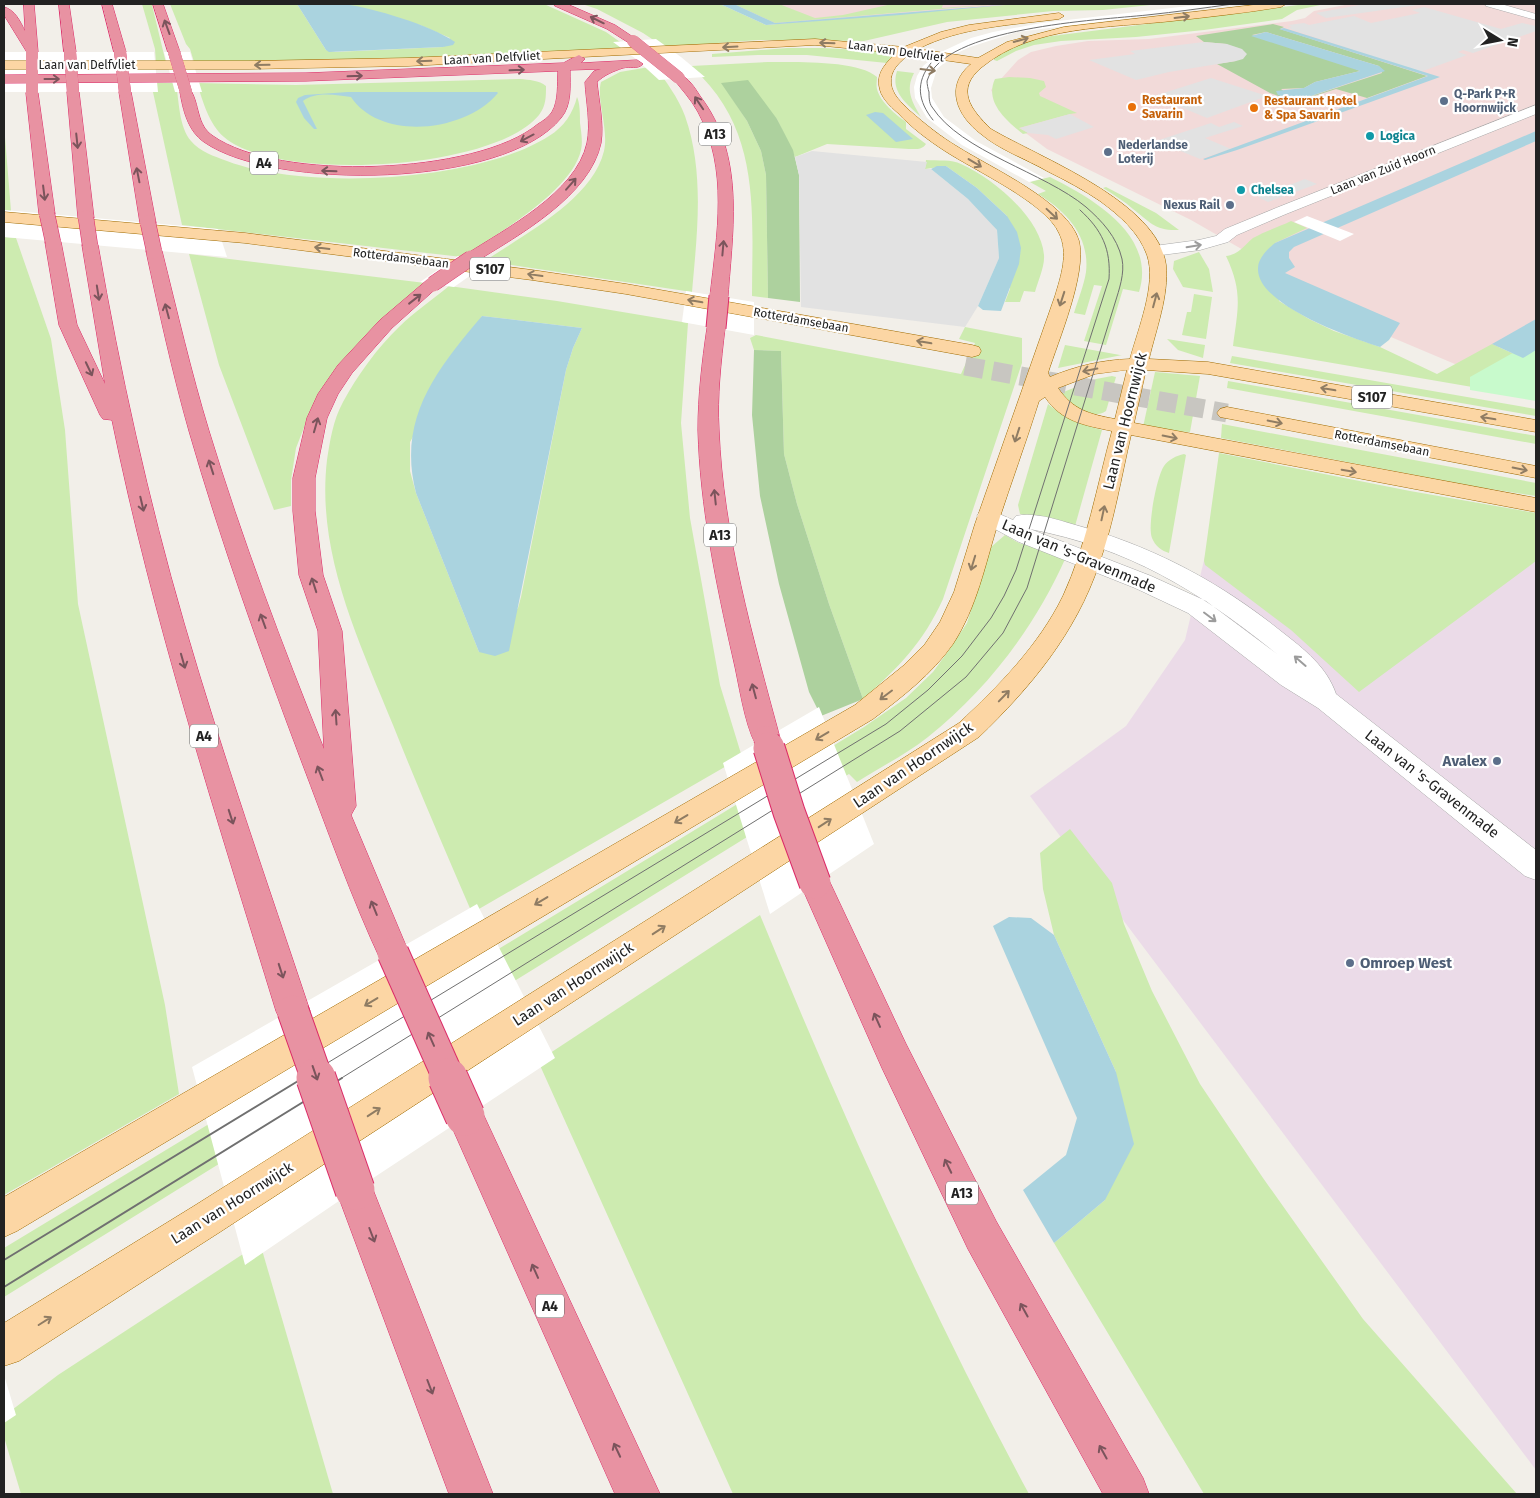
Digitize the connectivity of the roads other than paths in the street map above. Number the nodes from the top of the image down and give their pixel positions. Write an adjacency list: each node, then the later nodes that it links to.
1 (29, 4): 17 (highway, A4)
2 (64, 4): 43 (highway, A4, one-way to 43, bridge)
3 (107, 4): 14 (highway, A4)
4 (158, 4): 27 (highway, A4, one-way to 4, bridge)
5 (559, 4): 54 (highway, A13, one-way to 5, bridge)
6 (1280, 4): 23 (main road, Laan van Hoornwijck, one-way to 6)
7 (1490, 4): 12 (street)
8 (1513, 4): 10 (street)
9 (4, 10): 17 (highway)
10 (1536, 11)
11 (1072, 15): 15 (main road)
12 (1536, 17)
13 (121, 18): 14 (highway)
14 (116, 33): 48 (highway, A4, one-way to 14, bridge)
15 (948, 34): 16 (main road); 18 (main road)
16 (864, 46): 18 (main road, Laan van Delfvliet); 19 (main road, Laan van Delfvliet, one-way to 19)
17 (32, 52): 43 (highway, A4, one-way to 43, bridge)
18 (905, 52): 23 (main road, Laan van Delfvliet, one-way to 18); 26 (main road)
19 (595, 54): 25 (main road, Laan van Delfvliet, one-way to 25); 27 (highway)
20 (771, 57): 21 (main road)
21 (698, 61)
22 (680, 62): 24 (main road, Laan van Delfvliet)
23 (978, 62): 33 (main road, Laan van Hoornwijck)
24 (637, 64): 27 (highway, Laan van Delfvliet); 48 (highway, A4, one-way to 24, bridge)
25 (4, 65)
26 (884, 65): 28 (main road, Laan van Delfvliet); 39 (main road, one-way to 39)
27 (564, 68): 29 (highway, Laan van Delfvliet, one-way to 27)
28 (909, 68)
29 (4, 78)
30 (1536, 109): 34 (street, Laan van Zuid Hoorn)
31 (4, 217): 32 (main road, Rotterdamsebaan / S107, one-way to 31)
32 (4, 230)
33 (1143, 231): 34 (street, Laan van Zuid Hoorn); 35 (main road, Laan van Hoornwijck)
34 (1231, 232): 35 (street, Laan van Zuid Hoorn, one-way to 34)
35 (1154, 251): 36 (main road, Laan van Hoornwijck, one-way to 35)
36 (1146, 332): 37 (main road, Laan van Hoornwijck); 38 (main road, S107)
37 (1139, 364): 38 (main road, S107); 39 (main road, S107, one-way to 39); 41 (main road, Laan van Hoornwijck)
38 (1208, 368): 40 (main road, S107, one-way to 38)
39 (1042, 380): 41 (main road); 46 (main road, one-way to 46)
40 (1536, 426)
41 (1122, 428): 45 (main road, one-way to 45); 47 (main road, Laan van Hoornwijck, one-way to 41)
42 (1536, 453): 44 (main road, Rotterdamsebaan / S107, one-way to 44)
43 (130, 457): 52 (highway, A4, one-way to 52, bridge)
44 (1536, 472)
45 (1536, 505)
46 (988, 516): 47 (street, Laan van 's-Gravenmade); 50 (main road, one-way to 50)
47 (1094, 549): 49 (street, Laan van 's-Gravenmade); 51 (main road, Laan van Hoornwijck, one-way to 47)
48 (344, 835): 53 (highway, A4, one-way to 48, bridge)
49 (1536, 867)
50 (4, 1218)
51 (4, 1346)
52 (470, 1494)
53 (638, 1494)
54 (1127, 1494)

